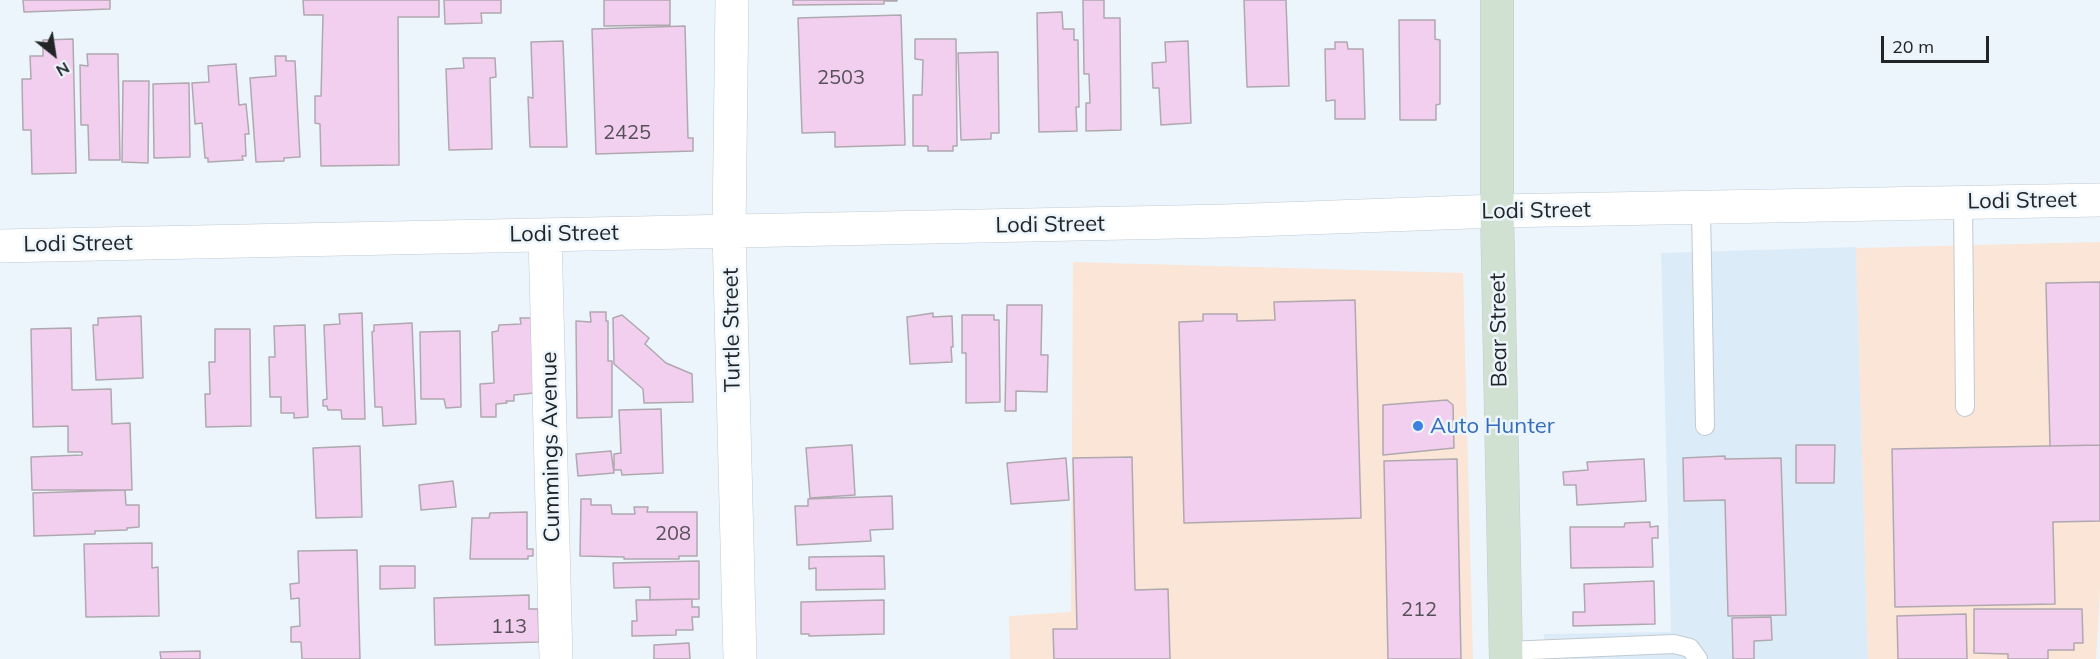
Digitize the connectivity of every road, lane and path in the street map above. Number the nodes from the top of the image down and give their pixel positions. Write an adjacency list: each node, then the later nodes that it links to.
1 (732, 0): 7 (street, Turtle Street)
2 (1497, 0): 6 (main road, Bear Street)
3 (2100, 200): 4 (street, Lodi Street)
4 (1964, 202): 5 (street, Lodi Street); 10 (lane)
5 (1701, 208): 6 (street, Lodi Street); 11 (lane)
6 (1497, 211): 7 (street, Lodi Street); 12 (main road, Bear Street)
7 (729, 231): 8 (street, Lodi Street); 14 (street, Turtle Street)
8 (545, 235): 9 (street, Lodi Street); 13 (street, Cummings Avenue)
9 (0, 246)
10 (1965, 407)
11 (1705, 426)
12 (1506, 655): 15 (lane)
13 (556, 659)
14 (740, 659)
15 (1698, 659)

